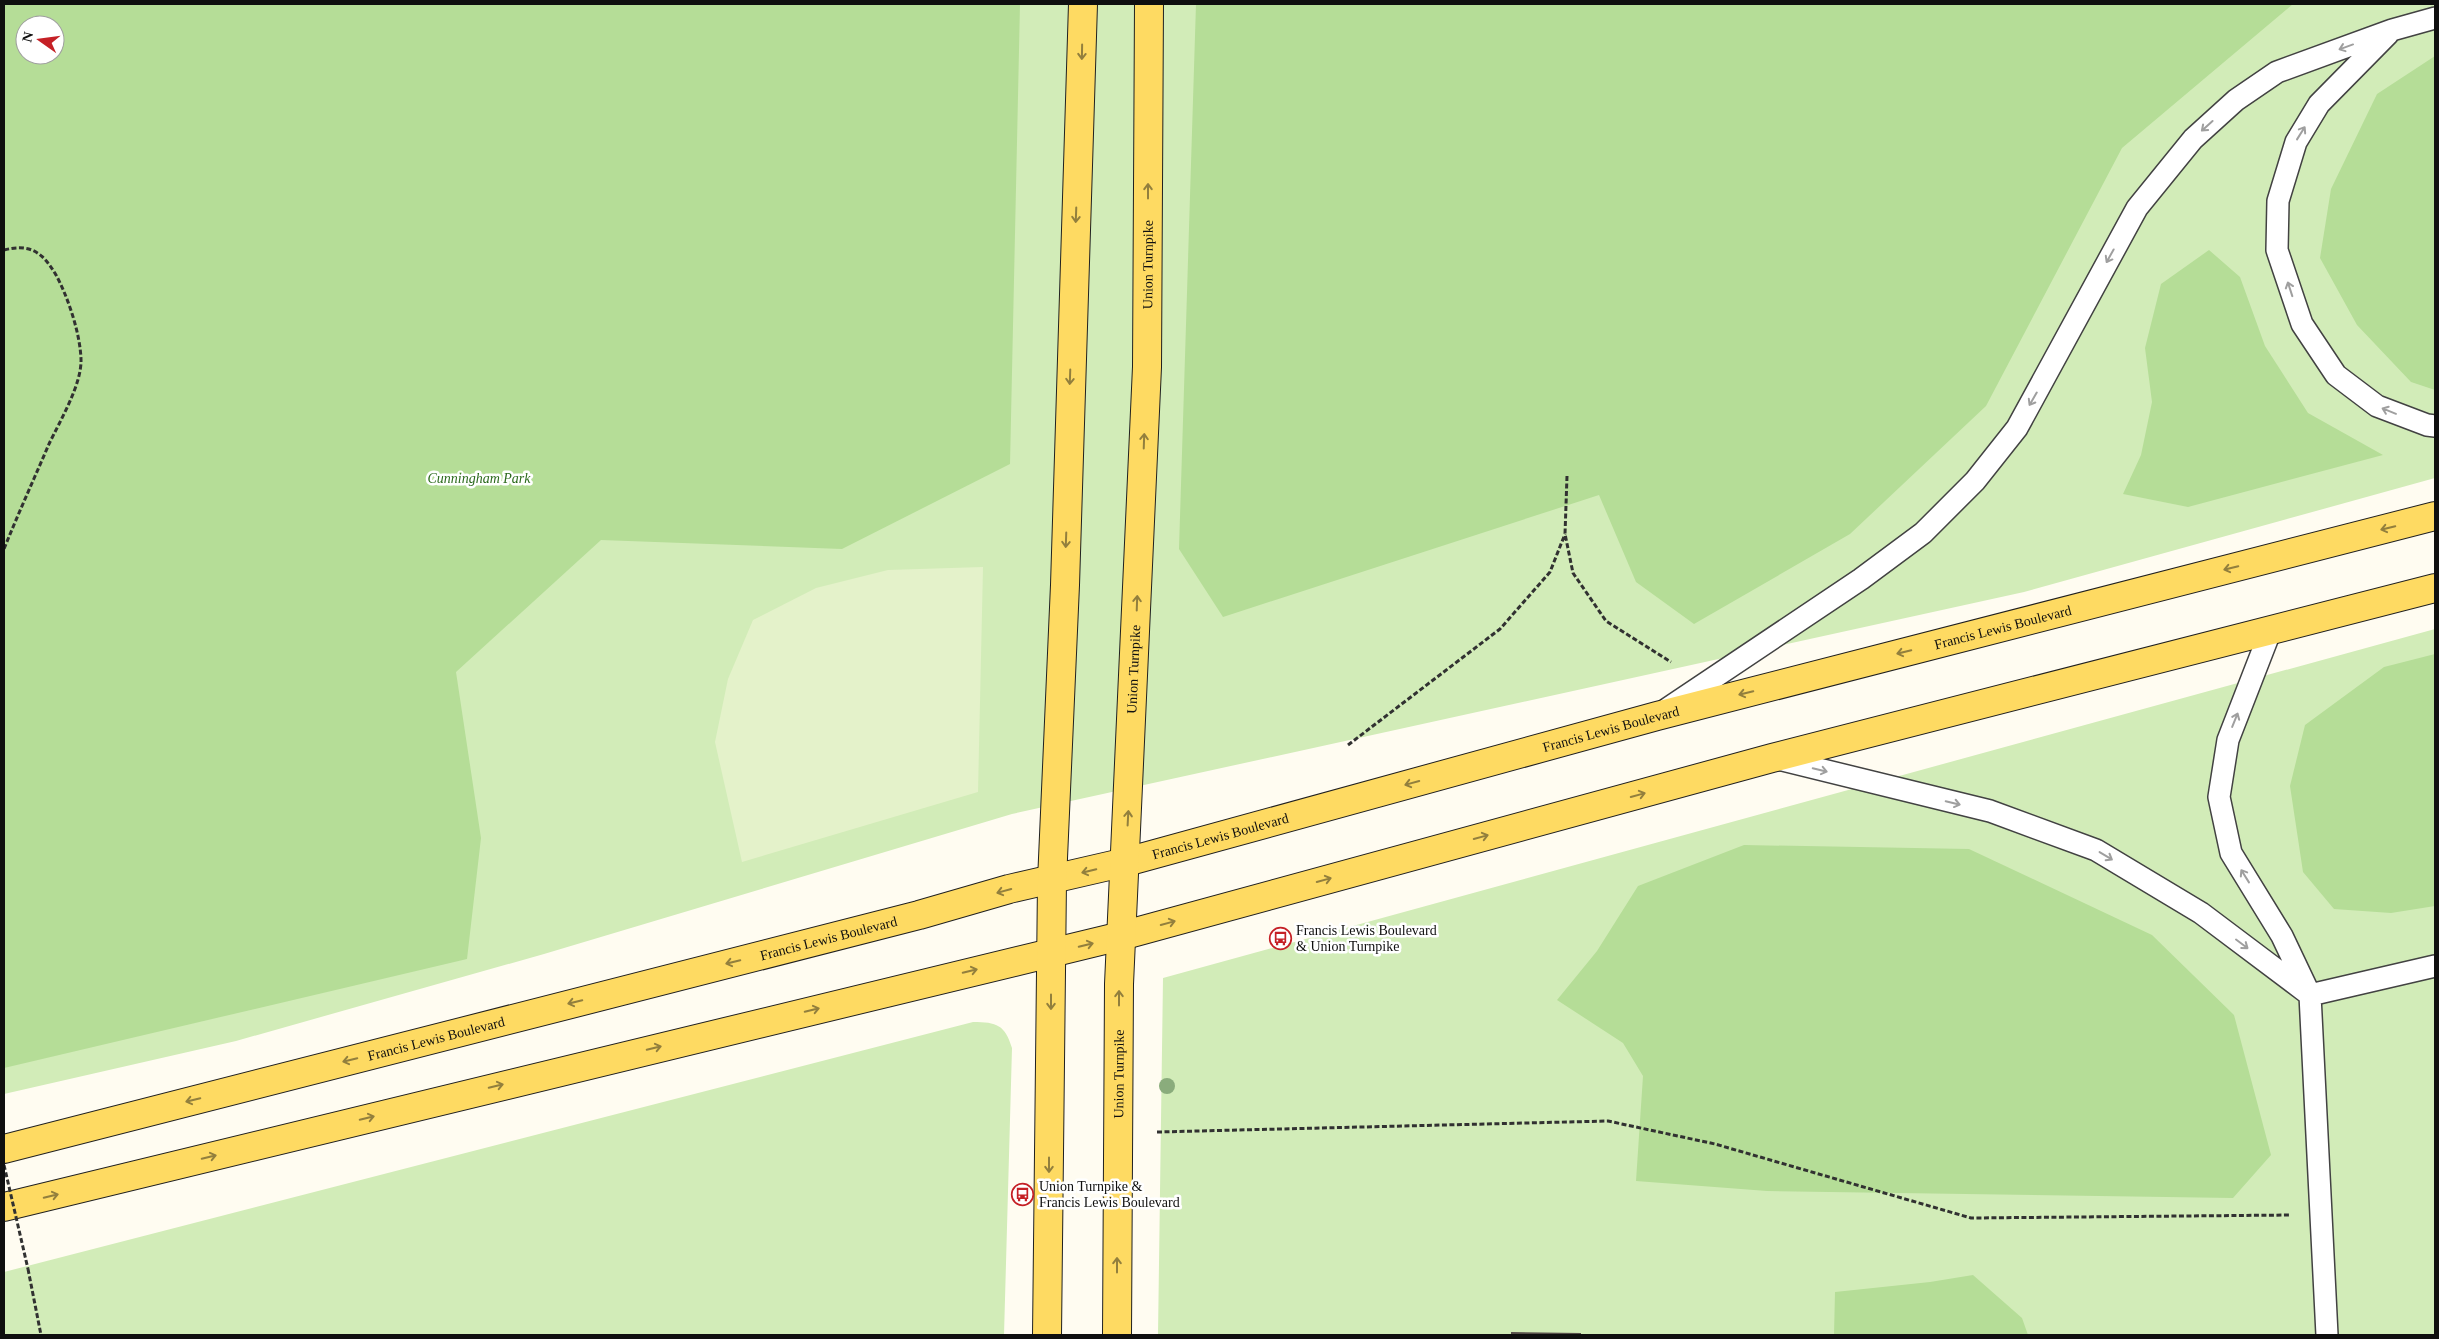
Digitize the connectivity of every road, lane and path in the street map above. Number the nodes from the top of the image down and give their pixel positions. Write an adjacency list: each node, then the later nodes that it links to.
1 (1083, 4): 18 (main road, one-way to 18)
2 (1149, 4): 17 (main road, Union Turnpike, one-way to 2)
3 (2435, 18): 4 (lane)
4 (2392, 30): 6 (lane, one-way to 4); 14 (lane, one-way to 14)
5 (4, 250): 10 (path)
6 (2435, 426)
7 (1567, 476): 9 (path)
8 (2435, 516): 14 (main road, Francis Lewis Boulevard, one-way to 14)
9 (1565, 534): 13 (path); 15 (path)
10 (4, 549)
11 (2435, 588): 12 (main road)
12 (2270, 632): 16 (main road); 22 (lane, one-way to 12)
13 (1671, 662)
14 (1657, 716): 17 (main road, Francis Lewis Boulevard, one-way to 17)
15 (1348, 745)
16 (1772, 758): 19 (main road, one-way to 16); 22 (lane, one-way to 22)
17 (1126, 862): 18 (main road, Francis Lewis Boulevard, one-way to 18); 19 (main road, Union Turnpike)
18 (1052, 881): 20 (main road); 24 (main road, Francis Lewis Boulevard, one-way to 24)
19 (1121, 936): 20 (main road, one-way to 19); 30 (main road, Union Turnpike, one-way to 19)
20 (1050, 953): 26 (main road, one-way to 20); 29 (main road, one-way to 29)
21 (2435, 966): 22 (lane)
22 (2310, 995): 27 (lane)
23 (1157, 1132): 27 (path)
24 (4, 1149)
25 (4, 1165): 28 (path, bridge)
26 (4, 1207)
27 (2322, 1215): 31 (lane)
28 (40, 1335)
29 (1047, 1335)
30 (1117, 1335)
31 (2328, 1335)

